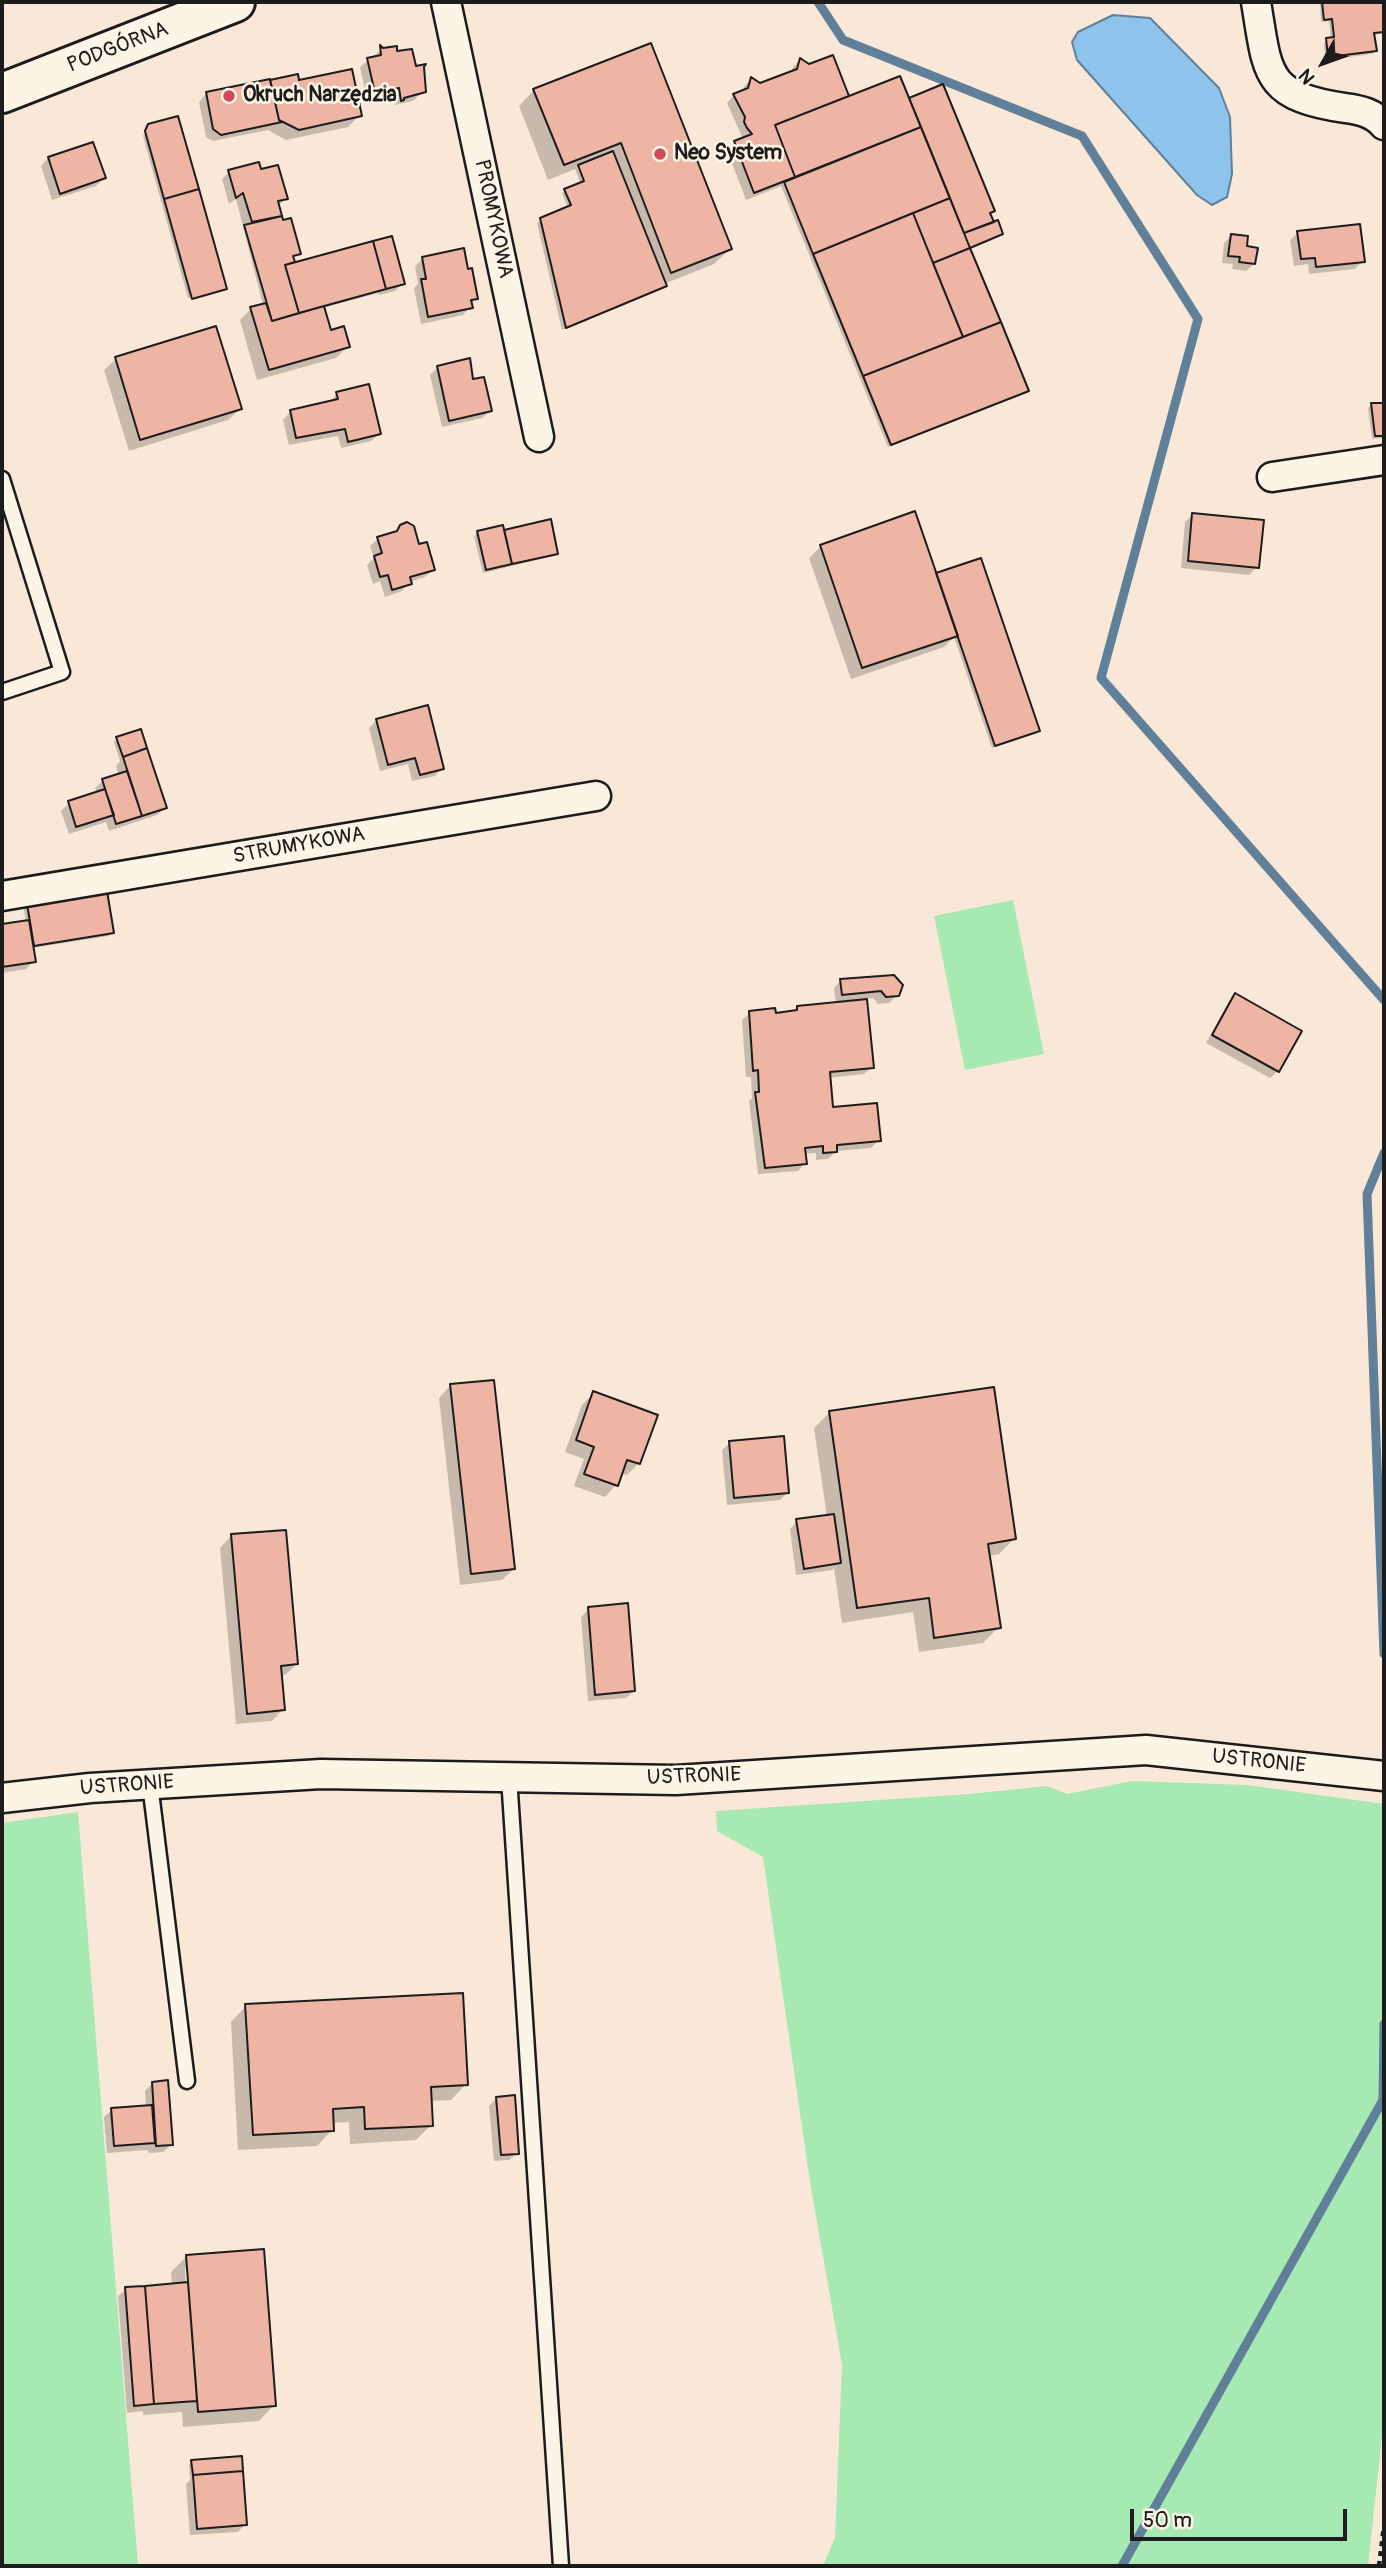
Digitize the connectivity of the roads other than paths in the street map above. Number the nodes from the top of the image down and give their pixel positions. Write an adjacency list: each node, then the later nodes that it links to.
1 (235, 2): 4 (main road, PODGÓRNA)
2 (446, 2): 6 (street, PROMYKOWA)
3 (1256, 2): 5 (street)
4 (2, 93)
5 (1384, 125)
6 (539, 437)
7 (1384, 460): 8 (street)
8 (1272, 477)
9 (2, 479): 10 (lane)
10 (2, 692)
11 (596, 796): 12 (street, STRUMYKOWA)
12 (2, 896)
13 (1384, 1776): 14 (street, USTRONIE)
14 (509, 1777): 15 (street, USTRONIE); 18 (lane)
15 (150, 1784): 16 (street, USTRONIE); 17 (lane)
16 (2, 1798)
17 (187, 2081)
18 (561, 2566)

